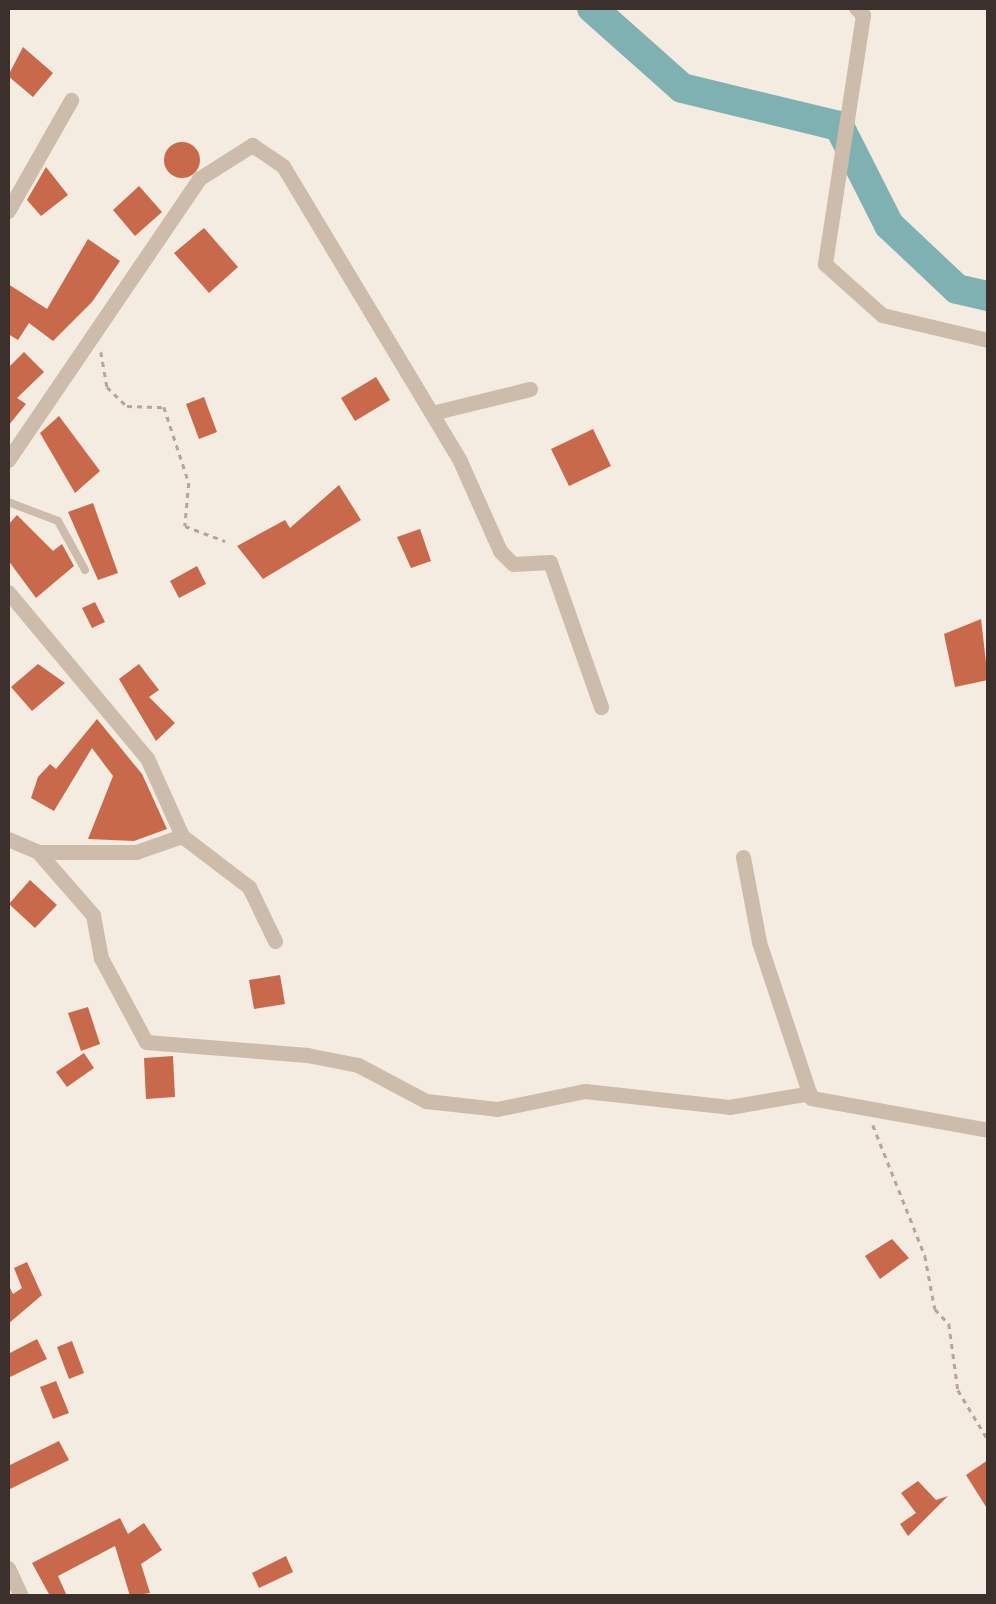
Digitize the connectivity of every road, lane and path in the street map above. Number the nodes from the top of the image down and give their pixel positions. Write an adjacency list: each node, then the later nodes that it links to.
1 (856, 8): 4 (street)
2 (71, 100): 3 (street)
3 (8, 211)
4 (988, 340)
5 (88, 341): 7 (street); 8 (street); 10 (path)
6 (530, 389): 7 (street)
7 (432, 413): 13 (street)
8 (8, 460)
9 (8, 502): 11 (lane)
10 (225, 542)
11 (85, 570)
12 (8, 592): 14 (street)
13 (601, 707)
14 (182, 836): 16 (street); 18 (street)
15 (8, 839): 16 (street)
16 (38, 852): 19 (street)
17 (743, 857): 19 (street)
18 (275, 940)
19 (810, 1093): 20 (street)
20 (867, 1110): 21 (street); 22 (path)
21 (988, 1130)
22 (988, 1440)
23 (8, 1568): 24 (street)
24 (21, 1596)

